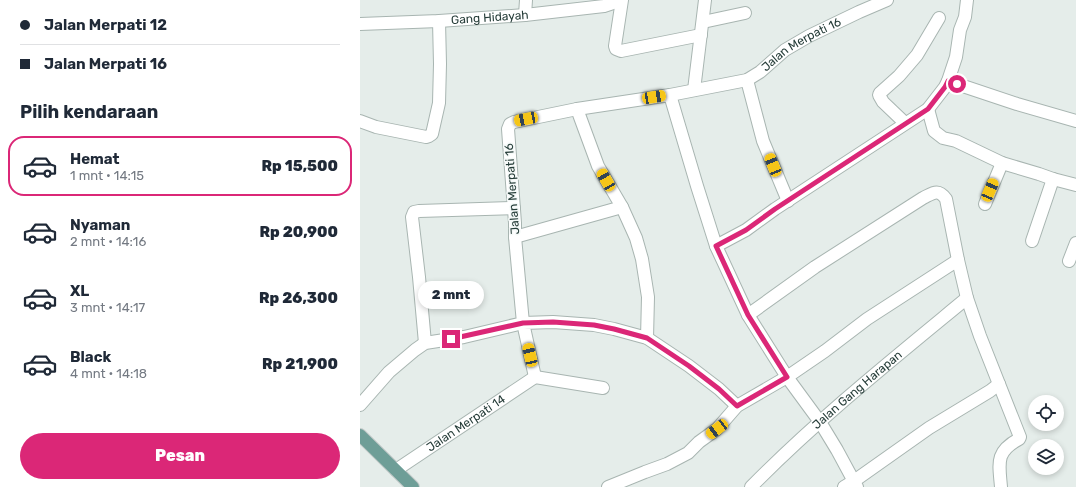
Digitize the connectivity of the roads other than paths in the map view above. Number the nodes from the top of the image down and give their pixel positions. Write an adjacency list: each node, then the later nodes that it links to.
1 (526, 0): 8 (street)
2 (618, 0): 8 (street, Gang Hidayah)
3 (622, 0): 13 (street)
4 (705, 0): 11 (street)
5 (888, 0): 14 (street, Jalan Merpati 16)
6 (966, 0): 15 (street)
7 (745, 13): 11 (street)
8 (525, 15): 10 (street, Gang Hidayah)
9 (939, 18): 22 (street)
10 (439, 21): 12 (street, Gang Hidayah); 20 (street)
11 (703, 22): 13 (street)
12 (360, 24)
13 (701, 35): 16 (street)
14 (747, 80): 16 (street, Jalan Merpati 16); 26 (street)
15 (948, 81): 19 (street); 21 (street)
16 (694, 90): 17 (street, Jalan Merpati 16)
17 (670, 95): 18 (street, Jalan Merpati 16); 33 (street)
18 (577, 109): 28 (street); 29 (street, Jalan Merpati 16)
19 (928, 109): 22 (street); 23 (street)
20 (360, 121)
21 (1076, 121)
22 (905, 123): 26 (street)
23 (1002, 163): 24 (street); 27 (street)
24 (1053, 179): 25 (street); 31 (street)
25 (1076, 185)
26 (788, 201): 33 (street)
27 (985, 204)
28 (622, 207): 30 (street); 39 (street)
29 (514, 208): 30 (street, Jalan Merpati 16); 40 (street)
30 (515, 236): 38 (street, Jalan Merpati 16)
31 (1032, 242)
32 (1076, 244): 35 (street)
33 (716, 246): 37 (street)
34 (958, 260): 36 (street); 37 (street); 42 (street)
35 (1069, 261)
36 (967, 298): 43 (street); 47 (street, Jalan Gang Harapan)
37 (748, 315): 42 (street)
38 (523, 323): 39 (street); 40 (street); 41 (street, Jalan Merpati 16)
39 (647, 338): 46 (street)
40 (425, 343): 45 (street)
41 (534, 377): 44 (street); 49 (street, Jalan Merpati 14)
42 (787, 377): 46 (street); 47 (street)
43 (998, 384): 50 (street); 54 (street)
44 (603, 388)
45 (360, 405)
46 (737, 406): 52 (street)
47 (820, 422): 50 (street); 53 (street, Jalan Gang Harapan)
48 (360, 435): 49 (main road)
49 (396, 470): 51 (main road)
50 (851, 485)
51 (413, 487)
52 (608, 487)
53 (751, 487)
54 (1001, 487)

